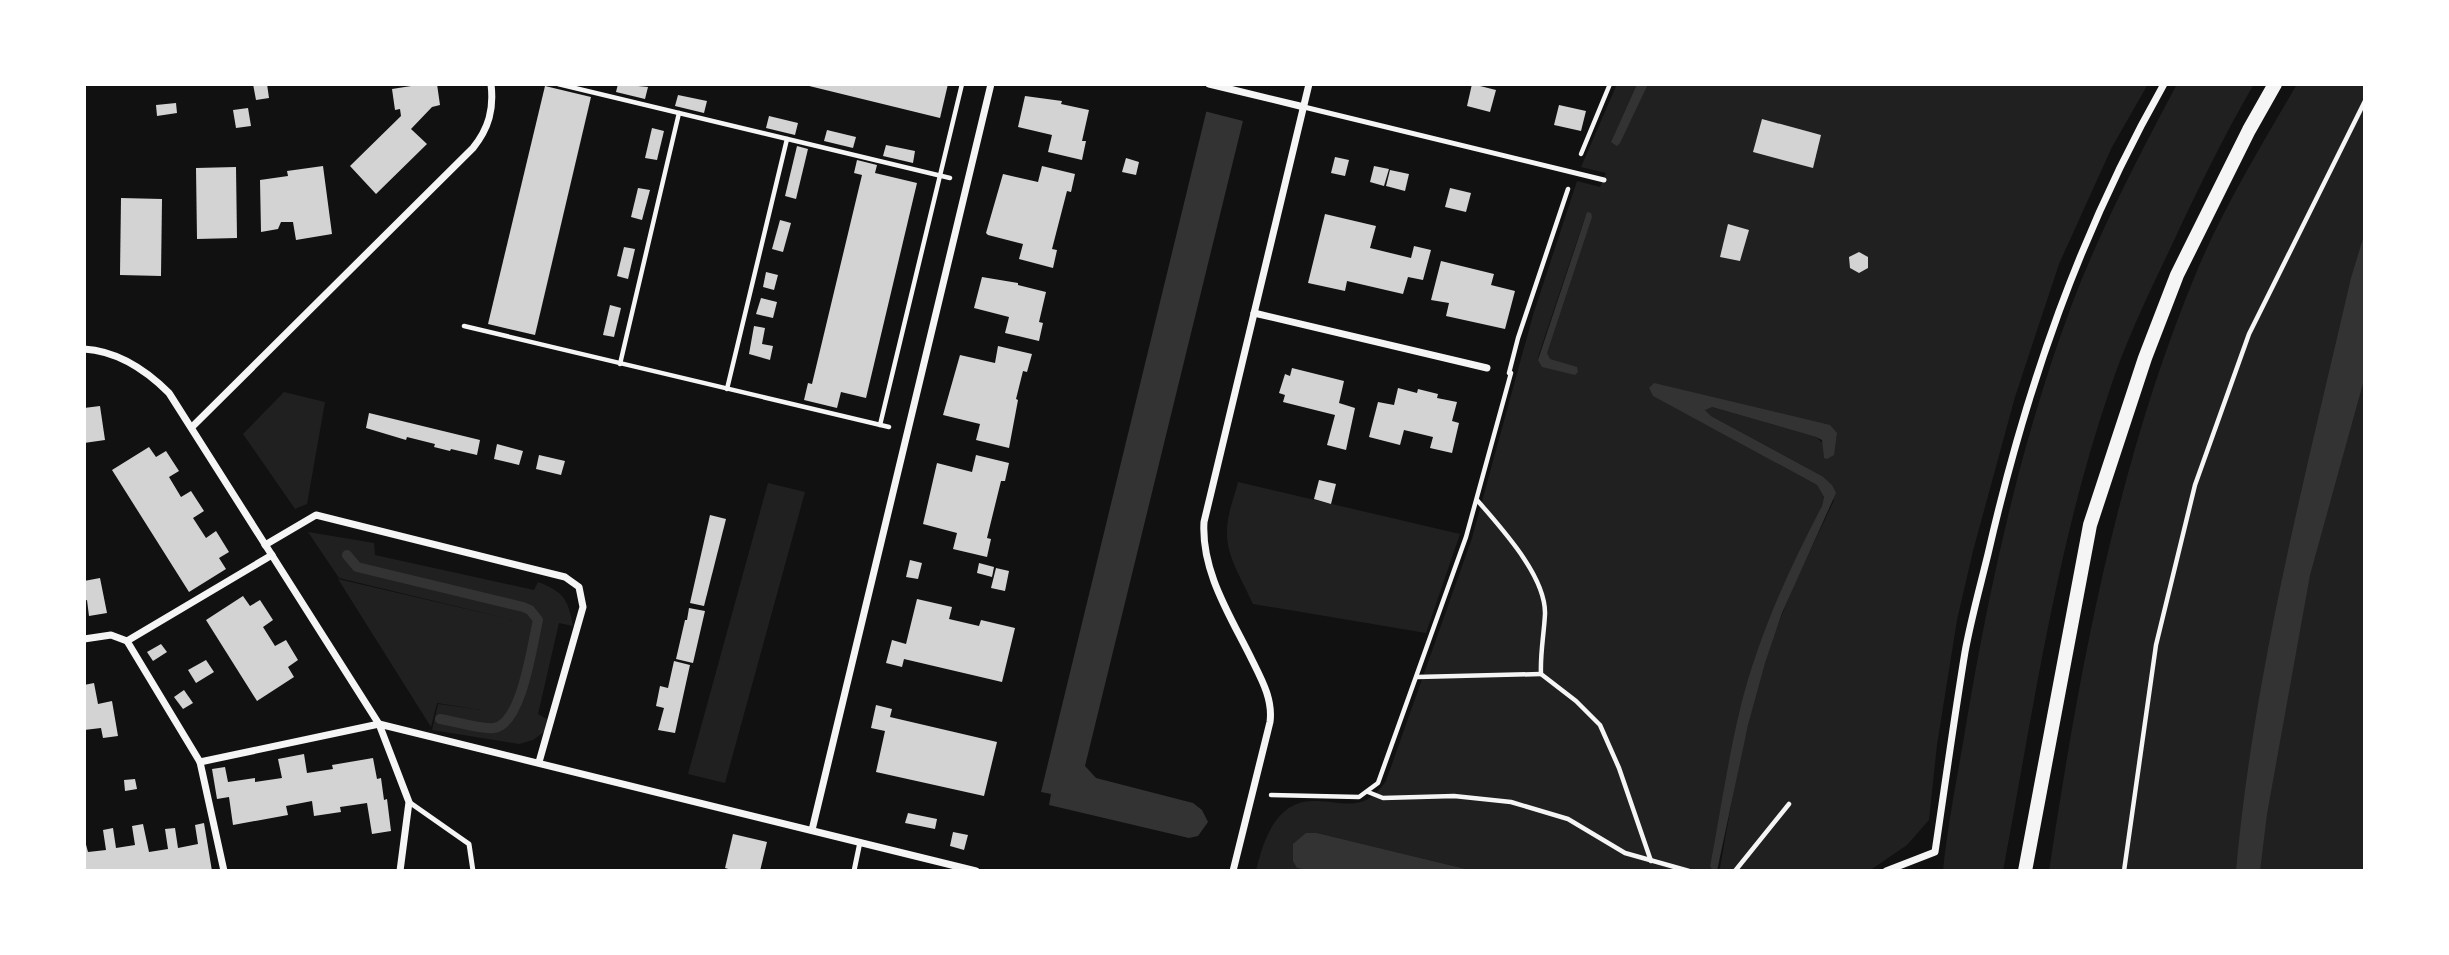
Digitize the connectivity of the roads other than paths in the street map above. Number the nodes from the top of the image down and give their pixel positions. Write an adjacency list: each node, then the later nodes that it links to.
1 (491, 84): 12 (street)
2 (991, 84): 21 (street)
3 (1209, 84): 7 (street)
4 (1309, 84): 7 (street)
5 (2164, 84): 29 (street)
6 (2275, 84): 30 (main road)
7 (1304, 107): 8 (lane); 9 (street)
8 (1604, 180)
9 (1254, 313): 11 (street); 28 (street)
10 (84, 349): 12 (street)
11 (1487, 368)
12 (192, 427): 13 (street)
13 (265, 545): 14 (street); 19 (street)
14 (272, 555): 16 (street); 17 (street)
15 (84, 639): 16 (street)
16 (127, 641): 18 (street)
17 (379, 723): 18 (street); 19 (street); 20 (street)
18 (200, 762): 23 (street)
19 (539, 762): 21 (street)
20 (409, 802): 24 (street); 25 (lane)
21 (812, 830): 22 (street)
22 (860, 842): 26 (lane); 27 (street)
23 (224, 871)
24 (400, 871)
25 (473, 871)
26 (854, 871)
27 (976, 871)
28 (1233, 871)
29 (1886, 871)
30 (2025, 871)

